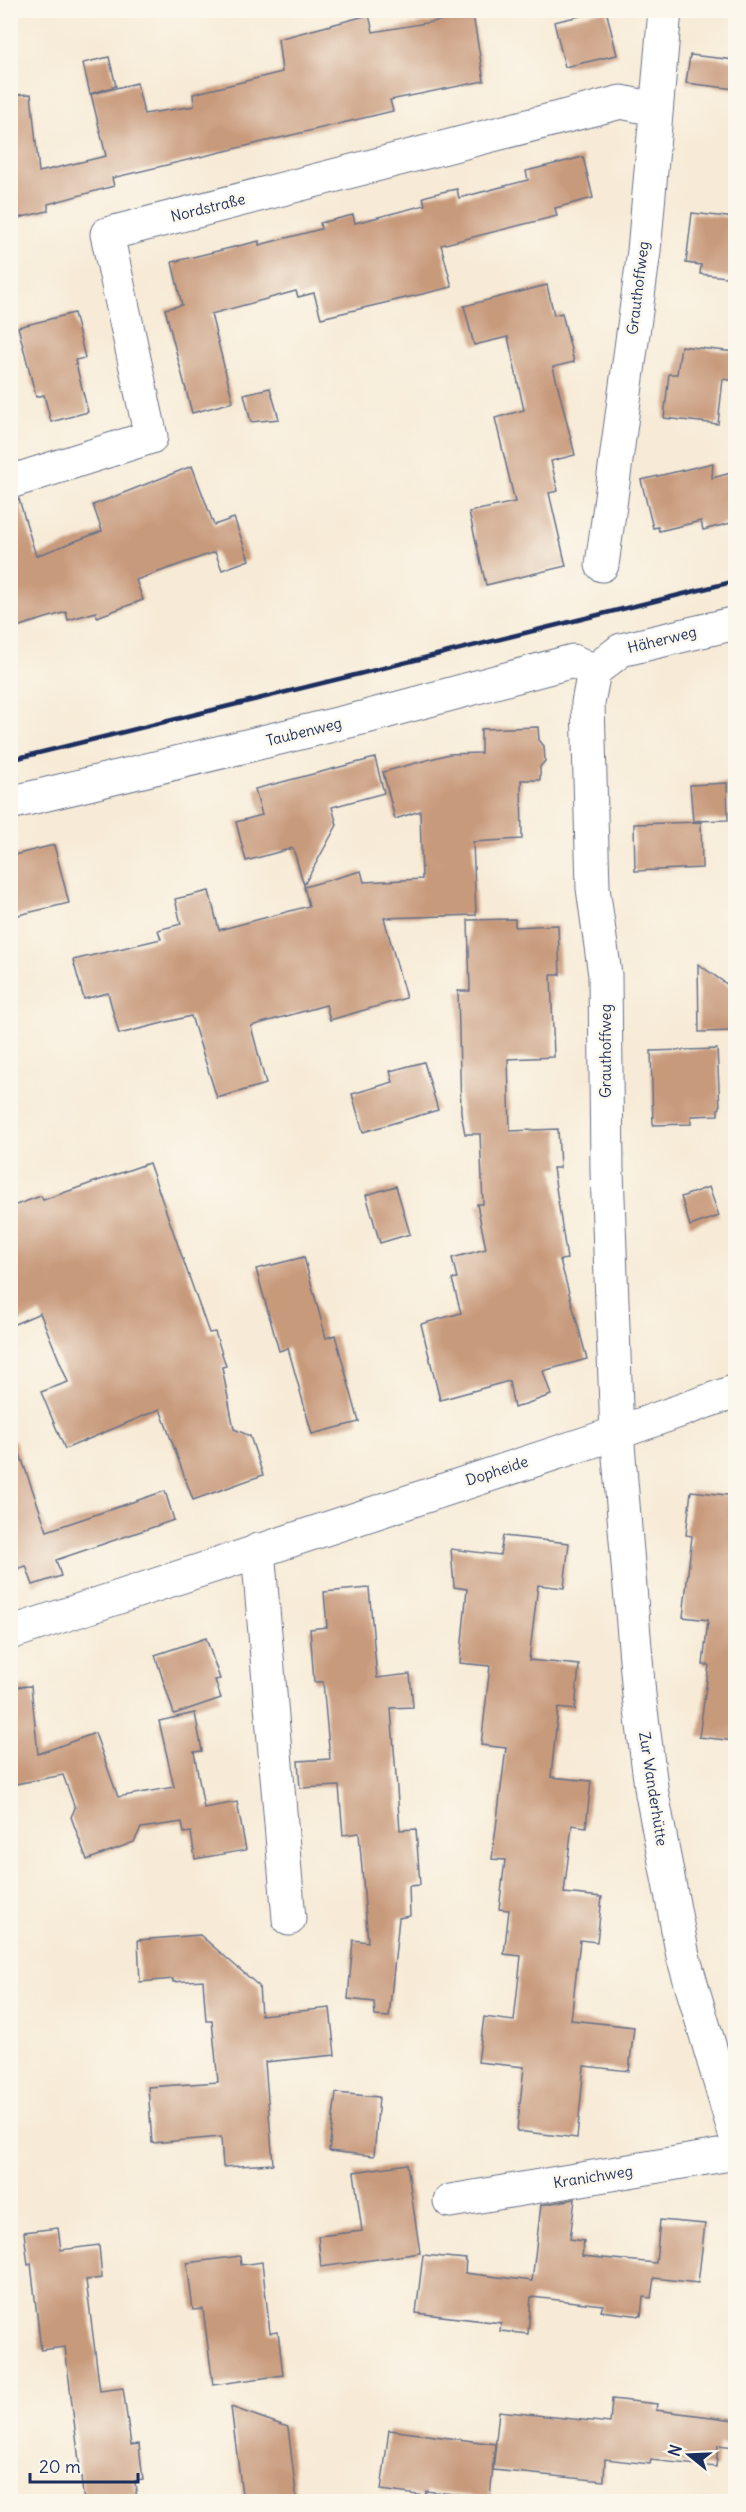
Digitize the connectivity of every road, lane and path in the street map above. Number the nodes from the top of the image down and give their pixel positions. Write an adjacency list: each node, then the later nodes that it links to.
1 (665, 10): 2 (street, Grauthoffweg)
2 (655, 109): 3 (street, Nordstraße); 4 (street, Grauthoffweg)
3 (10, 482)
4 (602, 565)
5 (735, 623): 6 (street, Häherweg)
6 (594, 671): 7 (street, Taubenweg); 9 (street, Grauthoffweg)
7 (10, 802)
8 (735, 1391): 9 (street, Dopheide)
9 (617, 1433): 10 (street, Dopheide); 13 (street, Zur Wanderhütte)
10 (258, 1550): 11 (street, Dopheide); 12 (street)
11 (10, 1633)
12 (289, 1919)
13 (735, 2137)
14 (735, 2153): 15 (street, Kranichweg)
15 (450, 2201)

